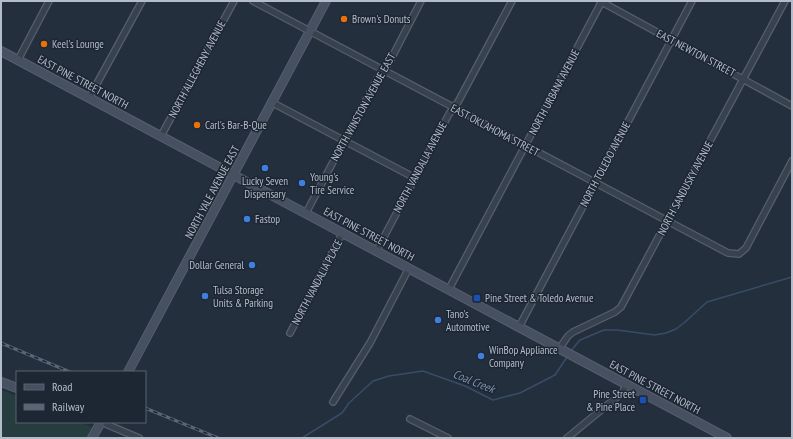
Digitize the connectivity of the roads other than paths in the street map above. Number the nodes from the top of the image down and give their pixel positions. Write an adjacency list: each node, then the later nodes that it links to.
1 (49, 1): 14 (street)
2 (142, 1): 17 (street)
3 (234, 1): 21 (street, NORTH ALLEGHENY AVENUE)
4 (253, 1): 11 (street, EAST OKLAHOMA STREET)
5 (326, 1): 11 (main road, NORTH YALE AVENUE EAST)
6 (421, 1): 15 (street, NORTH WINSTON AVENUE EAST)
7 (512, 1): 20 (street, NORTH VANDALIA AVENUE)
8 (601, 1): 12 (street, EAST NEWTON STREET); 23 (street, NORTH URBANA AVENUE)
9 (692, 1): 12 (street, NORTH TOLEDO AVENUE)
10 (785, 1): 16 (street, NORTH SANDUSKY AVENUE)
11 (309, 31): 15 (street, EAST OKLAHOMA STREET); 18 (main road, NORTH YALE AVENUE EAST)
12 (671, 40): 16 (street, EAST NEWTON STREET); 27 (street, NORTH TOLEDO AVENUE)
13 (1, 51): 14 (main road, EAST PINE STREET NORTH)
14 (18, 60): 17 (main road, EAST PINE STREET NORTH)
15 (383, 70): 20 (street, EAST OKLAHOMA STREET); 22 (street, NORTH WINSTON AVENUE EAST)
16 (743, 79): 19 (street, EAST NEWTON STREET); 29 (street, NORTH SANDUSKY AVENUE)
17 (89, 98): 21 (main road, EAST PINE STREET NORTH)
18 (272, 102): 22 (street); 25 (main road, NORTH YALE AVENUE EAST)
19 (792, 106)
20 (454, 108): 23 (street, EAST OKLAHOMA STREET); 26 (street, NORTH VANDALIA AVENUE)
21 (161, 136): 25 (main road, EAST PINE STREET NORTH)
22 (344, 141): 26 (street); 28 (street, NORTH WINSTON AVENUE EAST)
23 (525, 146): 27 (street, EAST OKLAHOMA STREET); 33 (street, NORTH URBANA AVENUE)
24 (792, 161): 29 (street, EAST OKLAHOMA STREET)
25 (233, 175): 28 (main road, EAST PINE STREET NORTH); 37 (main road, NORTH YALE AVENUE EAST)
26 (414, 178): 31 (street, NORTH VANDALIA AVENUE)
27 (595, 183): 29 (street, EAST OKLAHOMA STREET); 34 (street, NORTH TOLEDO AVENUE)
28 (306, 213): 30 (main road, EAST PINE STREET NORTH)
29 (667, 221): 36 (street, NORTH SANDUSKY AVENUE)
30 (343, 232): 31 (main road, EAST PINE STREET NORTH); 35 (street, NORTH VANDALIA PLACE)
31 (377, 250): 32 (main road, EAST PINE STREET NORTH)
32 (409, 268): 33 (main road, EAST PINE STREET NORTH); 41 (street)
33 (449, 290): 34 (main road, EAST PINE STREET NORTH)
34 (519, 327): 36 (main road, EAST PINE STREET NORTH)
35 (290, 332)
36 (561, 350): 39 (main road, EAST PINE STREET NORTH)
37 (129, 371)
38 (1, 382): 40 (main road)
39 (627, 384): 48 (street); 49 (main road, EAST PINE STREET NORTH)
40 (16, 388)
41 (333, 402)
42 (410, 419): 47 (street)
43 (100, 423): 45 (main road)
44 (102, 423): 46 (street)
45 (92, 438)
46 (139, 438)
47 (448, 438)
48 (567, 438)
49 (727, 438)

